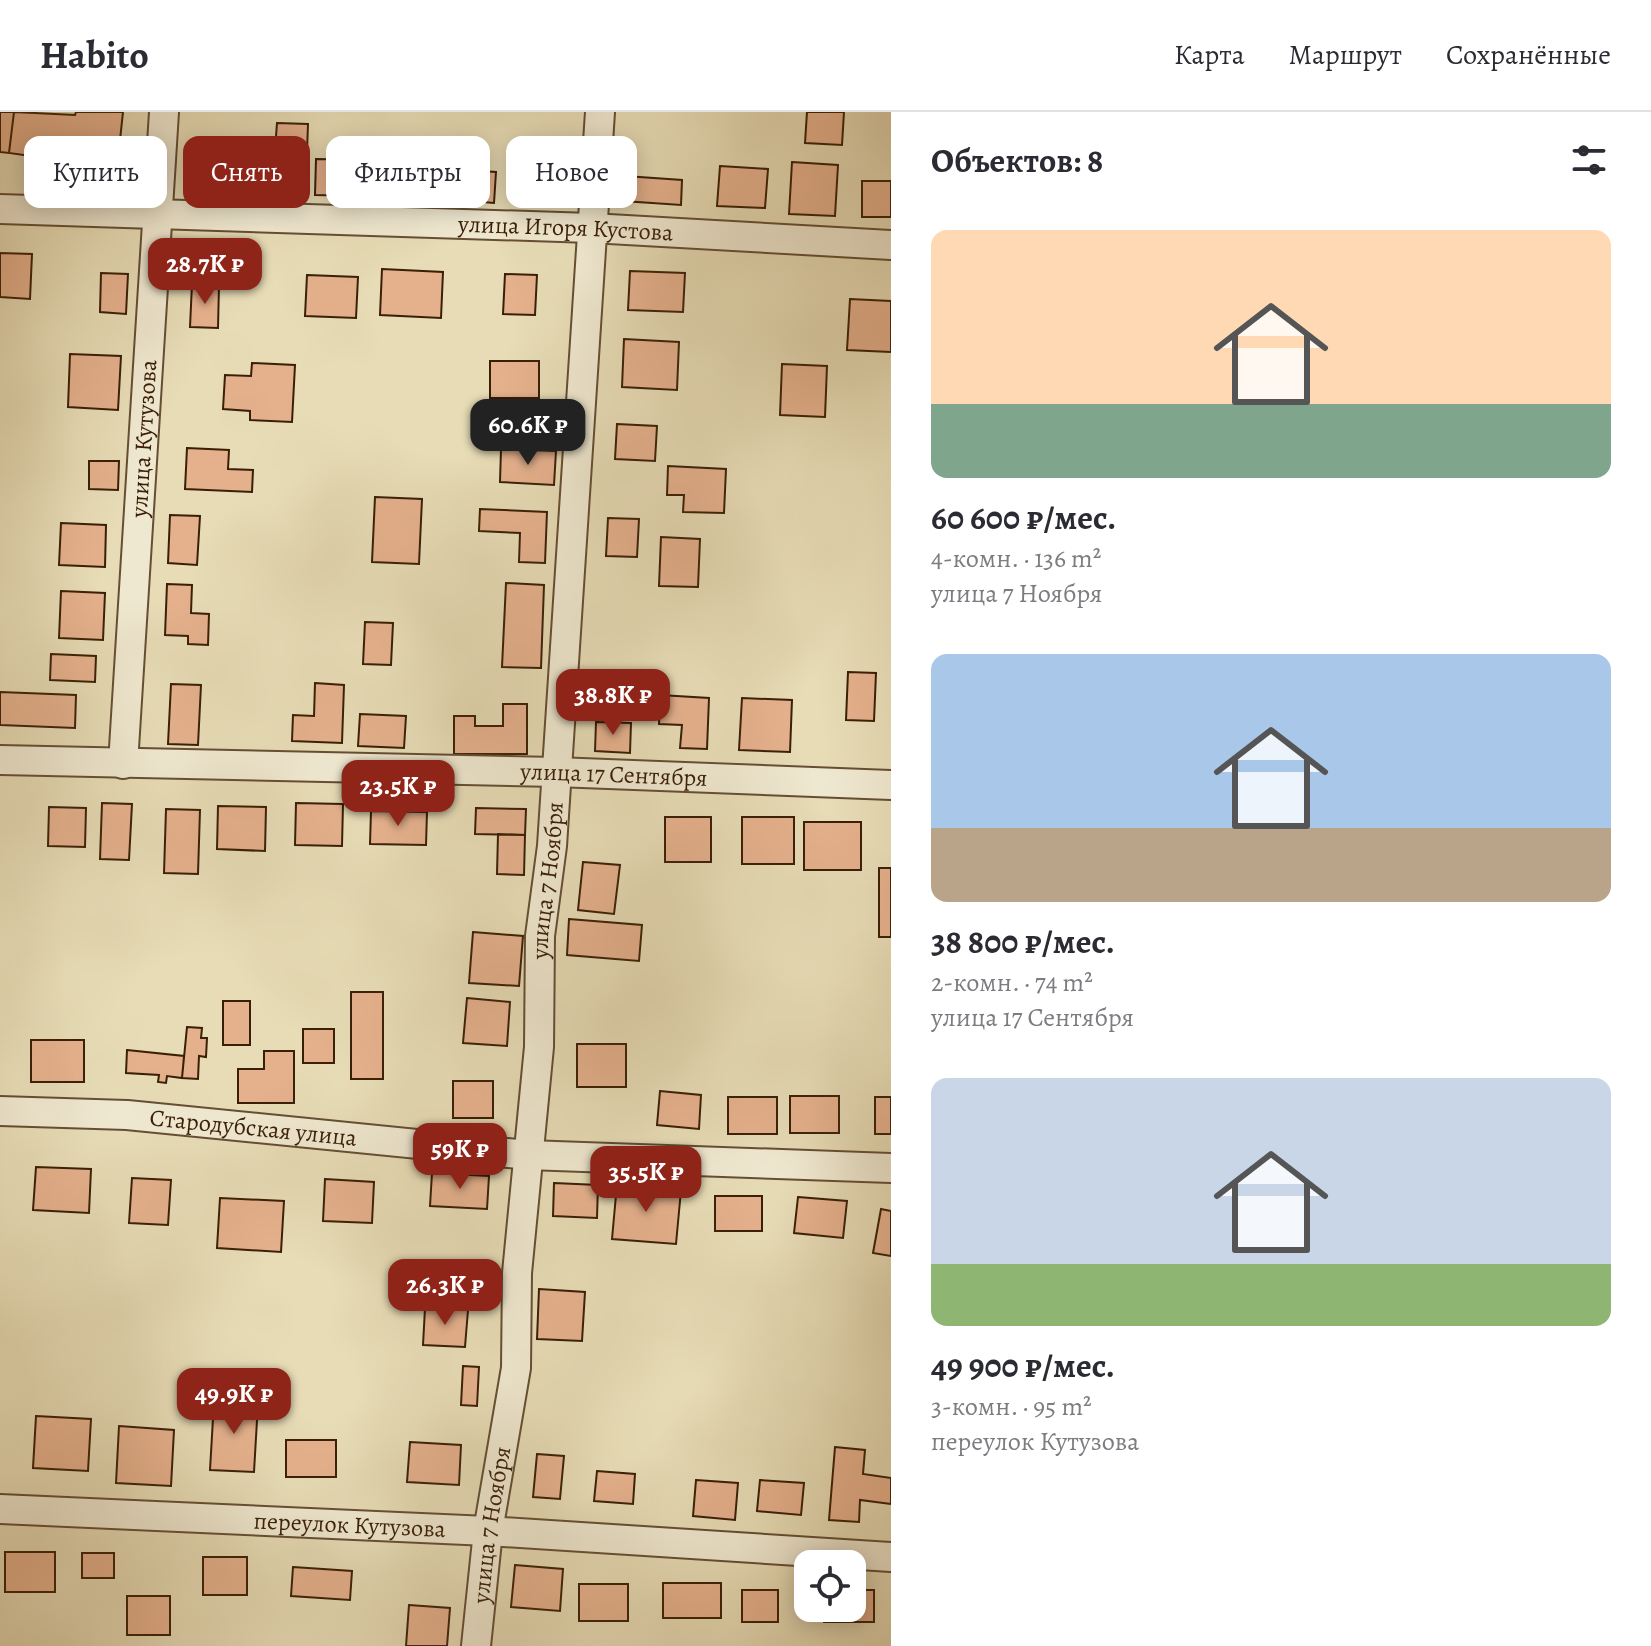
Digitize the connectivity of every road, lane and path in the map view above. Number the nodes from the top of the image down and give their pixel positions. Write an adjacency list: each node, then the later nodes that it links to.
1 (164, 112): 4 (street, улица Кутузова)
2 (600, 112): 5 (street, улица 7 Ноября)
3 (0, 209): 4 (street, улица Игоря Кустова)
4 (157, 214): 5 (street, улица Игоря Кустова); 8 (street, улица Кутузова)
5 (591, 228): 6 (street, улица Игоря Кустова); 9 (street, улица 7 Ноября)
6 (891, 245)
7 (0, 760): 8 (street, улица 17 Сентября)
8 (123, 764): 9 (street, улица 17 Сентября)
9 (556, 772): 10 (street, улица 17 Сентября); 12 (street, улица 7 Ноября)
10 (891, 785)
11 (0, 1111): 12 (street, Стародубская улица)
12 (528, 1155): 13 (street, Стародубская улица); 15 (street, улица 7 Ноября)
13 (891, 1168)
14 (0, 1509): 15 (street, переулок Кутузова)
15 (488, 1531): 16 (street, переулок Кутузова); 17 (street, улица 7 Ноября)
16 (891, 1557)
17 (476, 1646)

